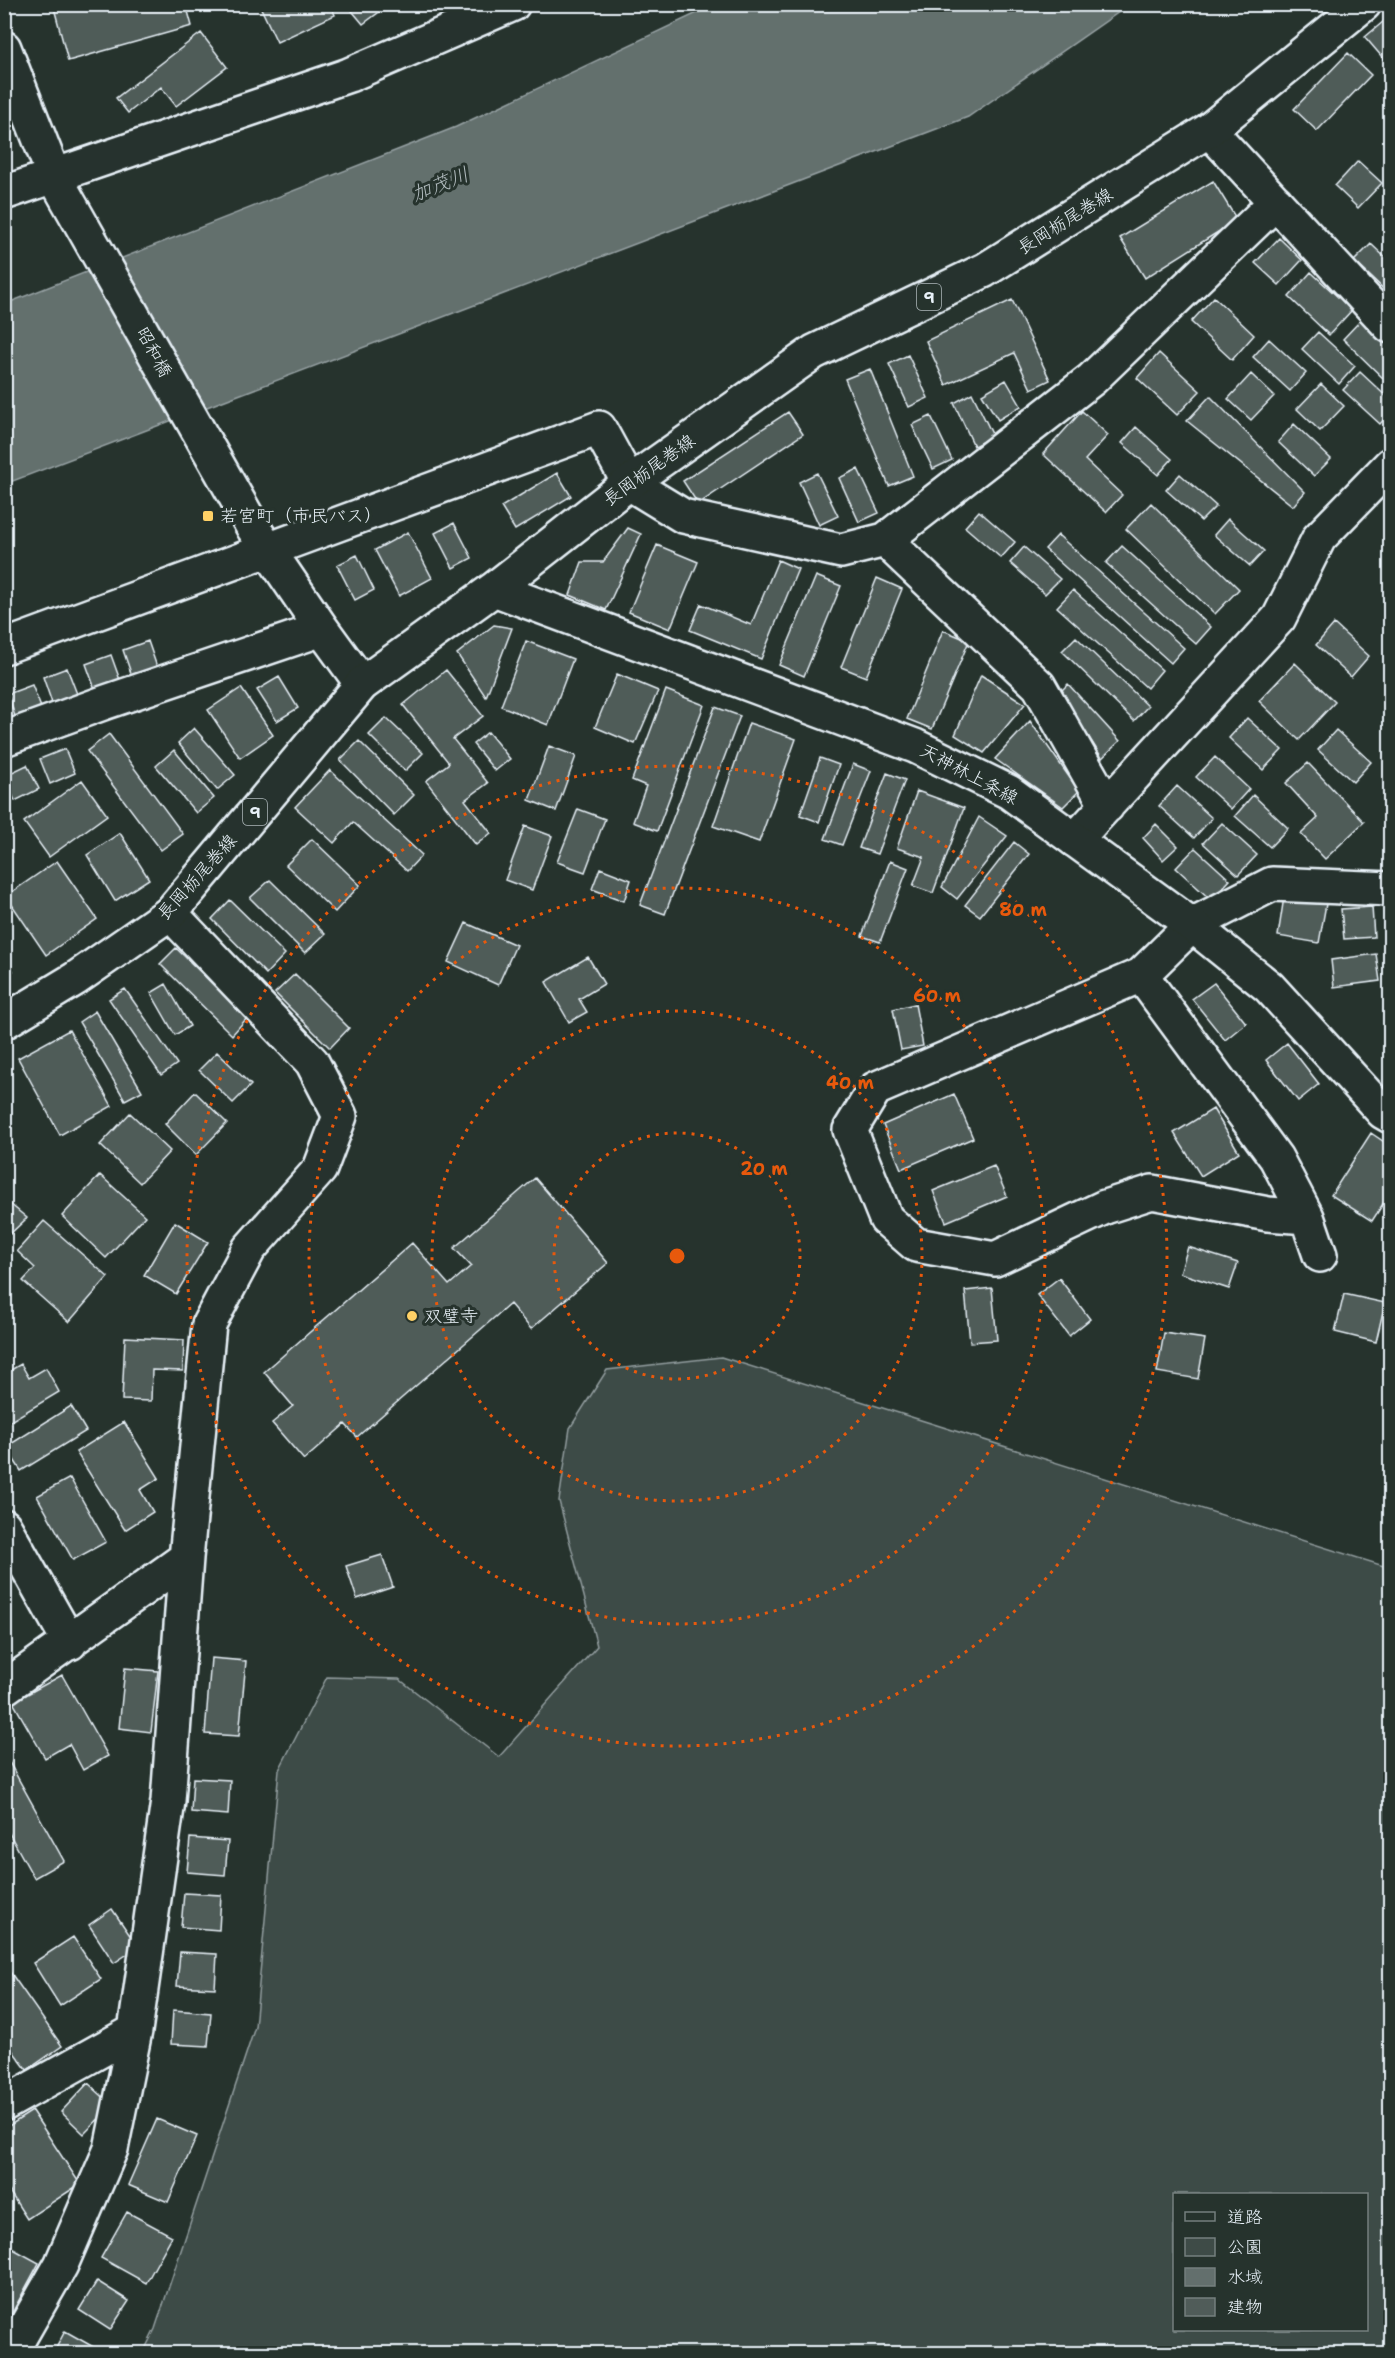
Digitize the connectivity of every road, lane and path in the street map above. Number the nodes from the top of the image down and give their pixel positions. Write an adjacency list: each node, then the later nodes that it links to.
1 (513, 4): 5 (street)
2 (1364, 4): 4 (street, 長岡栃尾巻線 / 9)
3 (4, 48): 5 (street, 昭和橋)
4 (1209, 130): 7 (street); 10 (street, 長岡栃尾巻線 / 9)
5 (54, 176): 6 (street); 11 (street, 昭和橋)
6 (4, 193)
7 (1276, 202): 8 (street); 12 (street)
8 (1390, 326)
9 (1390, 465): 18 (street)
10 (628, 483): 11 (street); 12 (street); 13 (street, 長岡栃尾巻線 / 9)
11 (261, 539): 14 (street, 昭和橋); 15 (street)
12 (885, 540): 18 (street)
13 (494, 589): 16 (street, 長岡栃尾巻線 / 9); 19 (street, 天神林上条線)
14 (322, 628): 16 (street, 昭和橋); 17 (street)
15 (4, 647)
16 (362, 684): 21 (street, 長岡栃尾巻線 / 9)
17 (4, 739)
18 (1107, 806): 19 (street)
19 (1075, 840): 22 (street, 天神林上条線)
20 (1390, 889): 22 (street)
21 (170, 913): 24 (street, 長岡栃尾巻線 / 9); 29 (street)
22 (1192, 925): 23 (street); 25 (street, 天神林上条線)
23 (1141, 975): 26 (street); 26 (street)
24 (4, 1022)
25 (1390, 1116)
26 (1307, 1217): 27 (street)
27 (1320, 1255)
28 (4, 1526): 30 (street)
29 (186, 1558): 30 (street); 32 (street)
30 (70, 1643): 31 (street)
31 (4, 1688)
32 (135, 2031): 33 (street); 34 (street)
33 (4, 2104)
34 (10, 2354)

